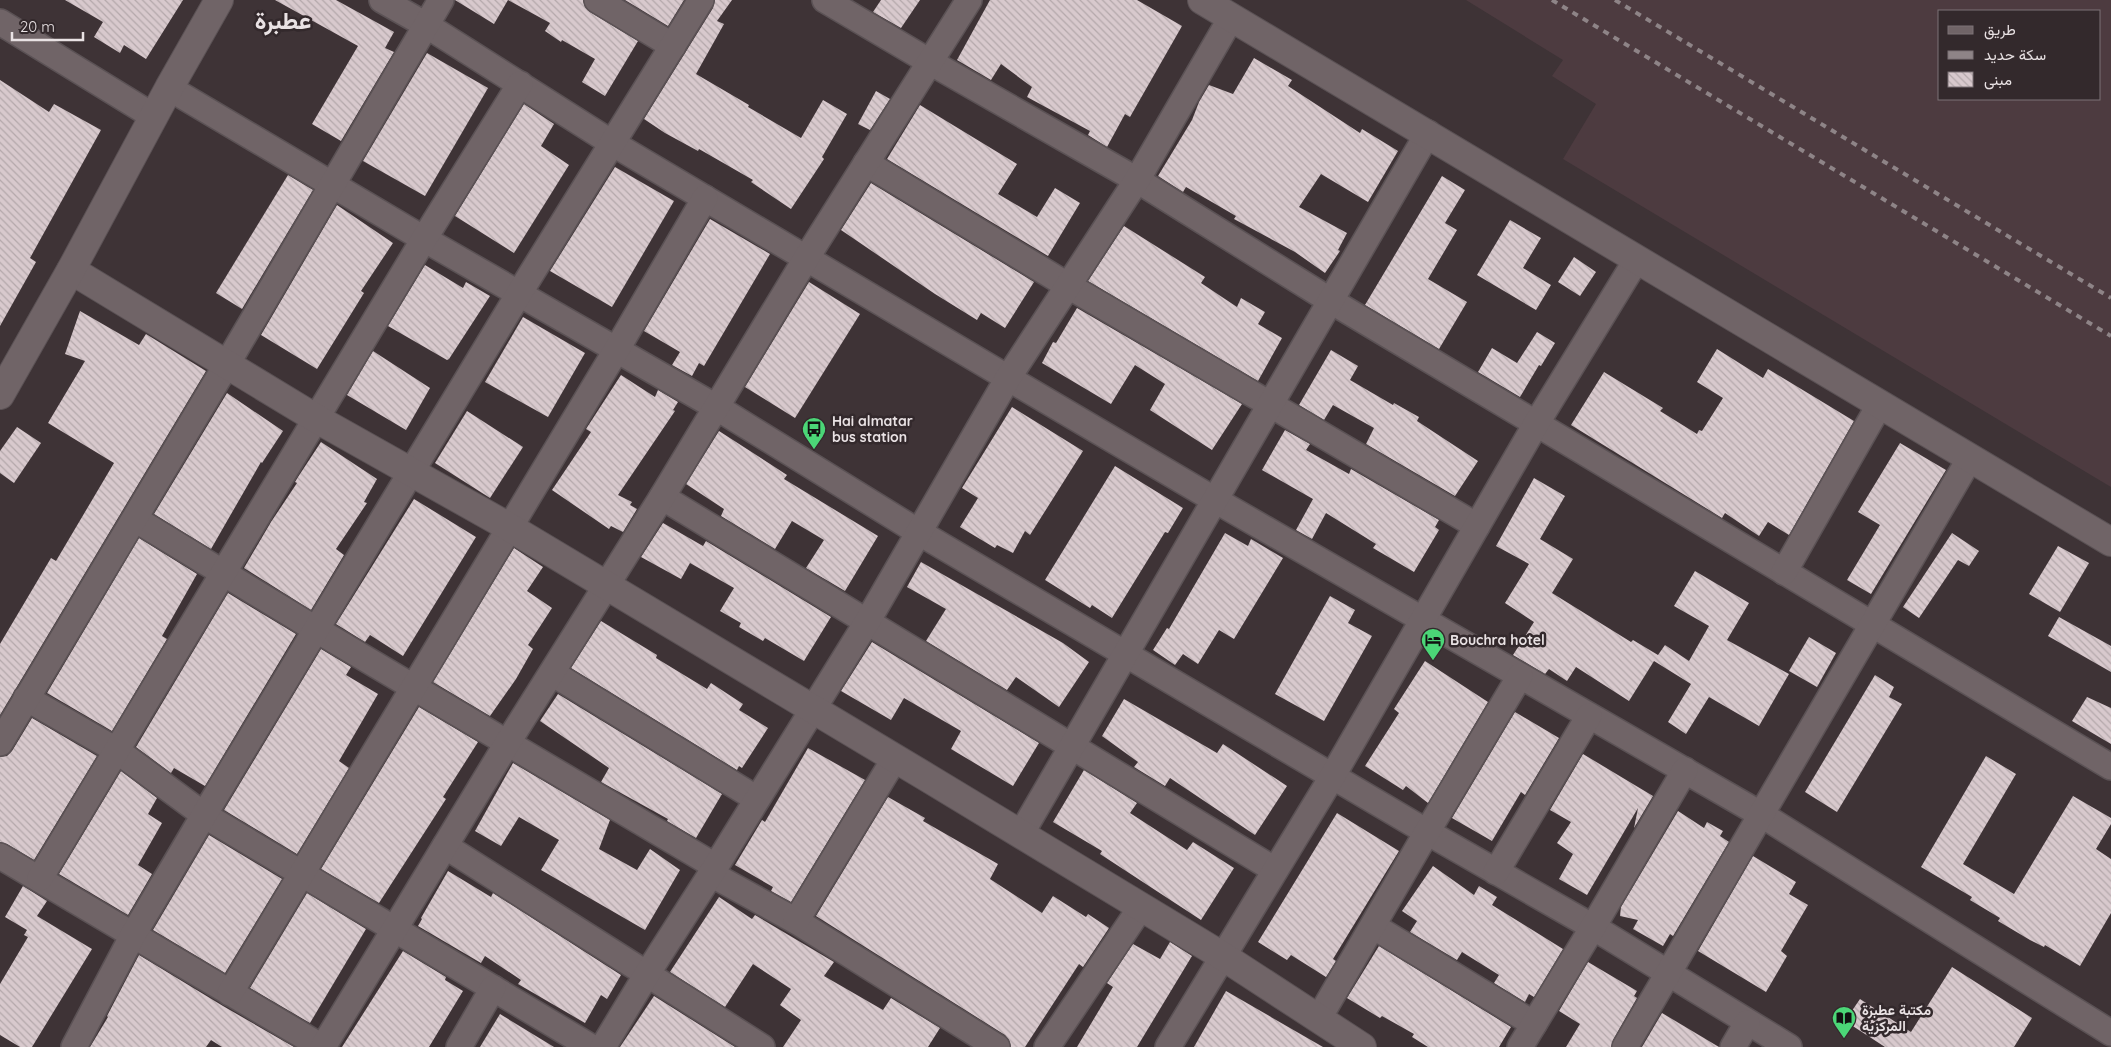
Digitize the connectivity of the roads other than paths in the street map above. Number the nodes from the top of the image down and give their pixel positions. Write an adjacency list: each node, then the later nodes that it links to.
1 (219, 0): 15 (main road)
2 (382, 0): 11 (street)
3 (441, 0): 11 (street)
4 (598, 0): 12 (street)
5 (701, 0): 12 (street)
6 (825, 0): 13 (street)
7 (968, 0): 13 (street)
8 (1202, 0): 9 (main road)
9 (1231, 18): 17 (main road); 20 (street)
10 (0, 22): 16 (street)
11 (426, 25): 14 (street); 21 (street)
12 (673, 46): 18 (street)
13 (930, 62): 19 (street); 20 (street)
14 (520, 84): 18 (street); 23 (street)
15 (169, 88): 16 (main road); 21 (street)
16 (153, 116): 26 (main road)
17 (1428, 133): 25 (main road); 29 (street)
18 (612, 143): 22 (street); 28 (street)
19 (866, 163): 24 (street); 27 (street)
20 (1137, 180): 27 (street); 29 (street)
21 (333, 185): 23 (street); 31 (street)
22 (705, 198): 24 (street); 30 (street)
23 (424, 239): 28 (street); 37 (street)
24 (807, 257): 32 (street); 36 (street)
25 (1637, 259): 34 (main road); 38 (street)
26 (71, 270): 31 (main road); 33 (main road)
27 (1067, 285): 32 (street); 35 (street)
28 (520, 292): 30 (street); 40 (street)
29 (1331, 302): 35 (street); 38 (street)
30 (617, 349): 36 (street); 45 (street)
31 (227, 364): 37 (main road); 43 (street)
32 (1008, 378): 42 (street); 46 (street)
33 (0, 395)
34 (1880, 404): 39 (main road); 48 (street)
35 (1270, 405): 42 (street); 44 (street)
36 (716, 407): 41 (street); 46 (street)
37 (317, 419): 40 (main road); 49 (street)
38 (1536, 424): 44 (street); 48 (street)
39 (1970, 458): 47 (main road); 53 (street)
40 (411, 473): 45 (main road); 54 (street)
41 (662, 497): 50 (street); 52 (street)
42 (1216, 500): 51 (street); 55 (street)
43 (134, 519): 49 (street); 59 (street)
44 (1477, 526): 51 (street)
45 (509, 527): 50 (main road); 58 (street)
46 (920, 532): 52 (street); 55 (street)
47 (2111, 542)
48 (1784, 572): 53 (street)
49 (224, 574): 54 (street); 65 (street)
50 (607, 586): 56 (street); 60 (main road)
51 (1423, 620): 57 (street); 69 (street)
52 (867, 622): 60 (street); 64 (street)
53 (1872, 625): 67 (street); 72 (street)
54 (316, 630): 58 (street); 71 (street)
55 (1125, 653): 64 (street); 69 (street)
56 (552, 673): 62 (street); 70 (street)
57 (1520, 676): 61 (street); 73 (street)
58 (412, 687): 62 (street); 79 (street)
59 (26, 698): 63 (street); 65 (street)
60 (812, 709): 66 (main road); 70 (street)
61 (1589, 716): 68 (street); 80 (street)
62 (508, 742): 75 (street); 77 (street)
63 (0, 743)
64 (1072, 747): 74 (street); 78 (street)
65 (116, 750): 71 (street); 81 (street)
66 (895, 758): 74 (main road); 83 (street)
67 (2111, 767)
68 (1685, 770): 72 (street); 86 (street)
69 (1332, 776): 73 (street); 78 (street)
70 (757, 799): 77 (street)
71 (204, 815): 79 (street); 87 (street)
72 (1762, 815): 90 (street); 96 (street)
73 (1427, 832): 80 (street); 84 (street)
74 (1021, 834): 82 (main road)
75 (445, 846): 85 (street); 89 (street)
76 (0, 856): 81 (street)
77 (713, 870): 83 (street); 89 (street)
78 (1274, 870): 88 (street)
79 (302, 872): 85 (street); 92 (street)
80 (1496, 872): 86 (street)
81 (40, 878): 87 (street)
82 (1141, 907): 88 (main road); 104 (street)
83 (796, 921): 103 (street)
84 (1373, 926): 93 (street); 95 (street)
85 (395, 928): 91 (street); 98 (street)
86 (1593, 928): 90 (street); 95 (street)
87 (133, 936): 92 (street); 97 (street)
88 (1224, 957): 93 (main road); 105 (street)
89 (647, 974): 101 (street); 102 (street)
90 (1669, 974): 94 (street); 108 (street)
91 (493, 988): 99 (street); 100 (street)
92 (230, 993): 98 (street)
93 (1320, 1018): 106 (main road)
94 (1747, 1023): 109 (street); 110 (street)
95 (1534, 1024): 107 (street)
96 (2111, 1033)
97 (74, 1047)
98 (323, 1047)
99 (459, 1047)
100 (591, 1047)
101 (604, 1047)
102 (762, 1047)
103 (997, 1047)
104 (1047, 1047)
105 (1168, 1047)
106 (1362, 1047)
107 (1520, 1047)
108 (1625, 1047)
109 (1733, 1047)
110 (1789, 1047)

